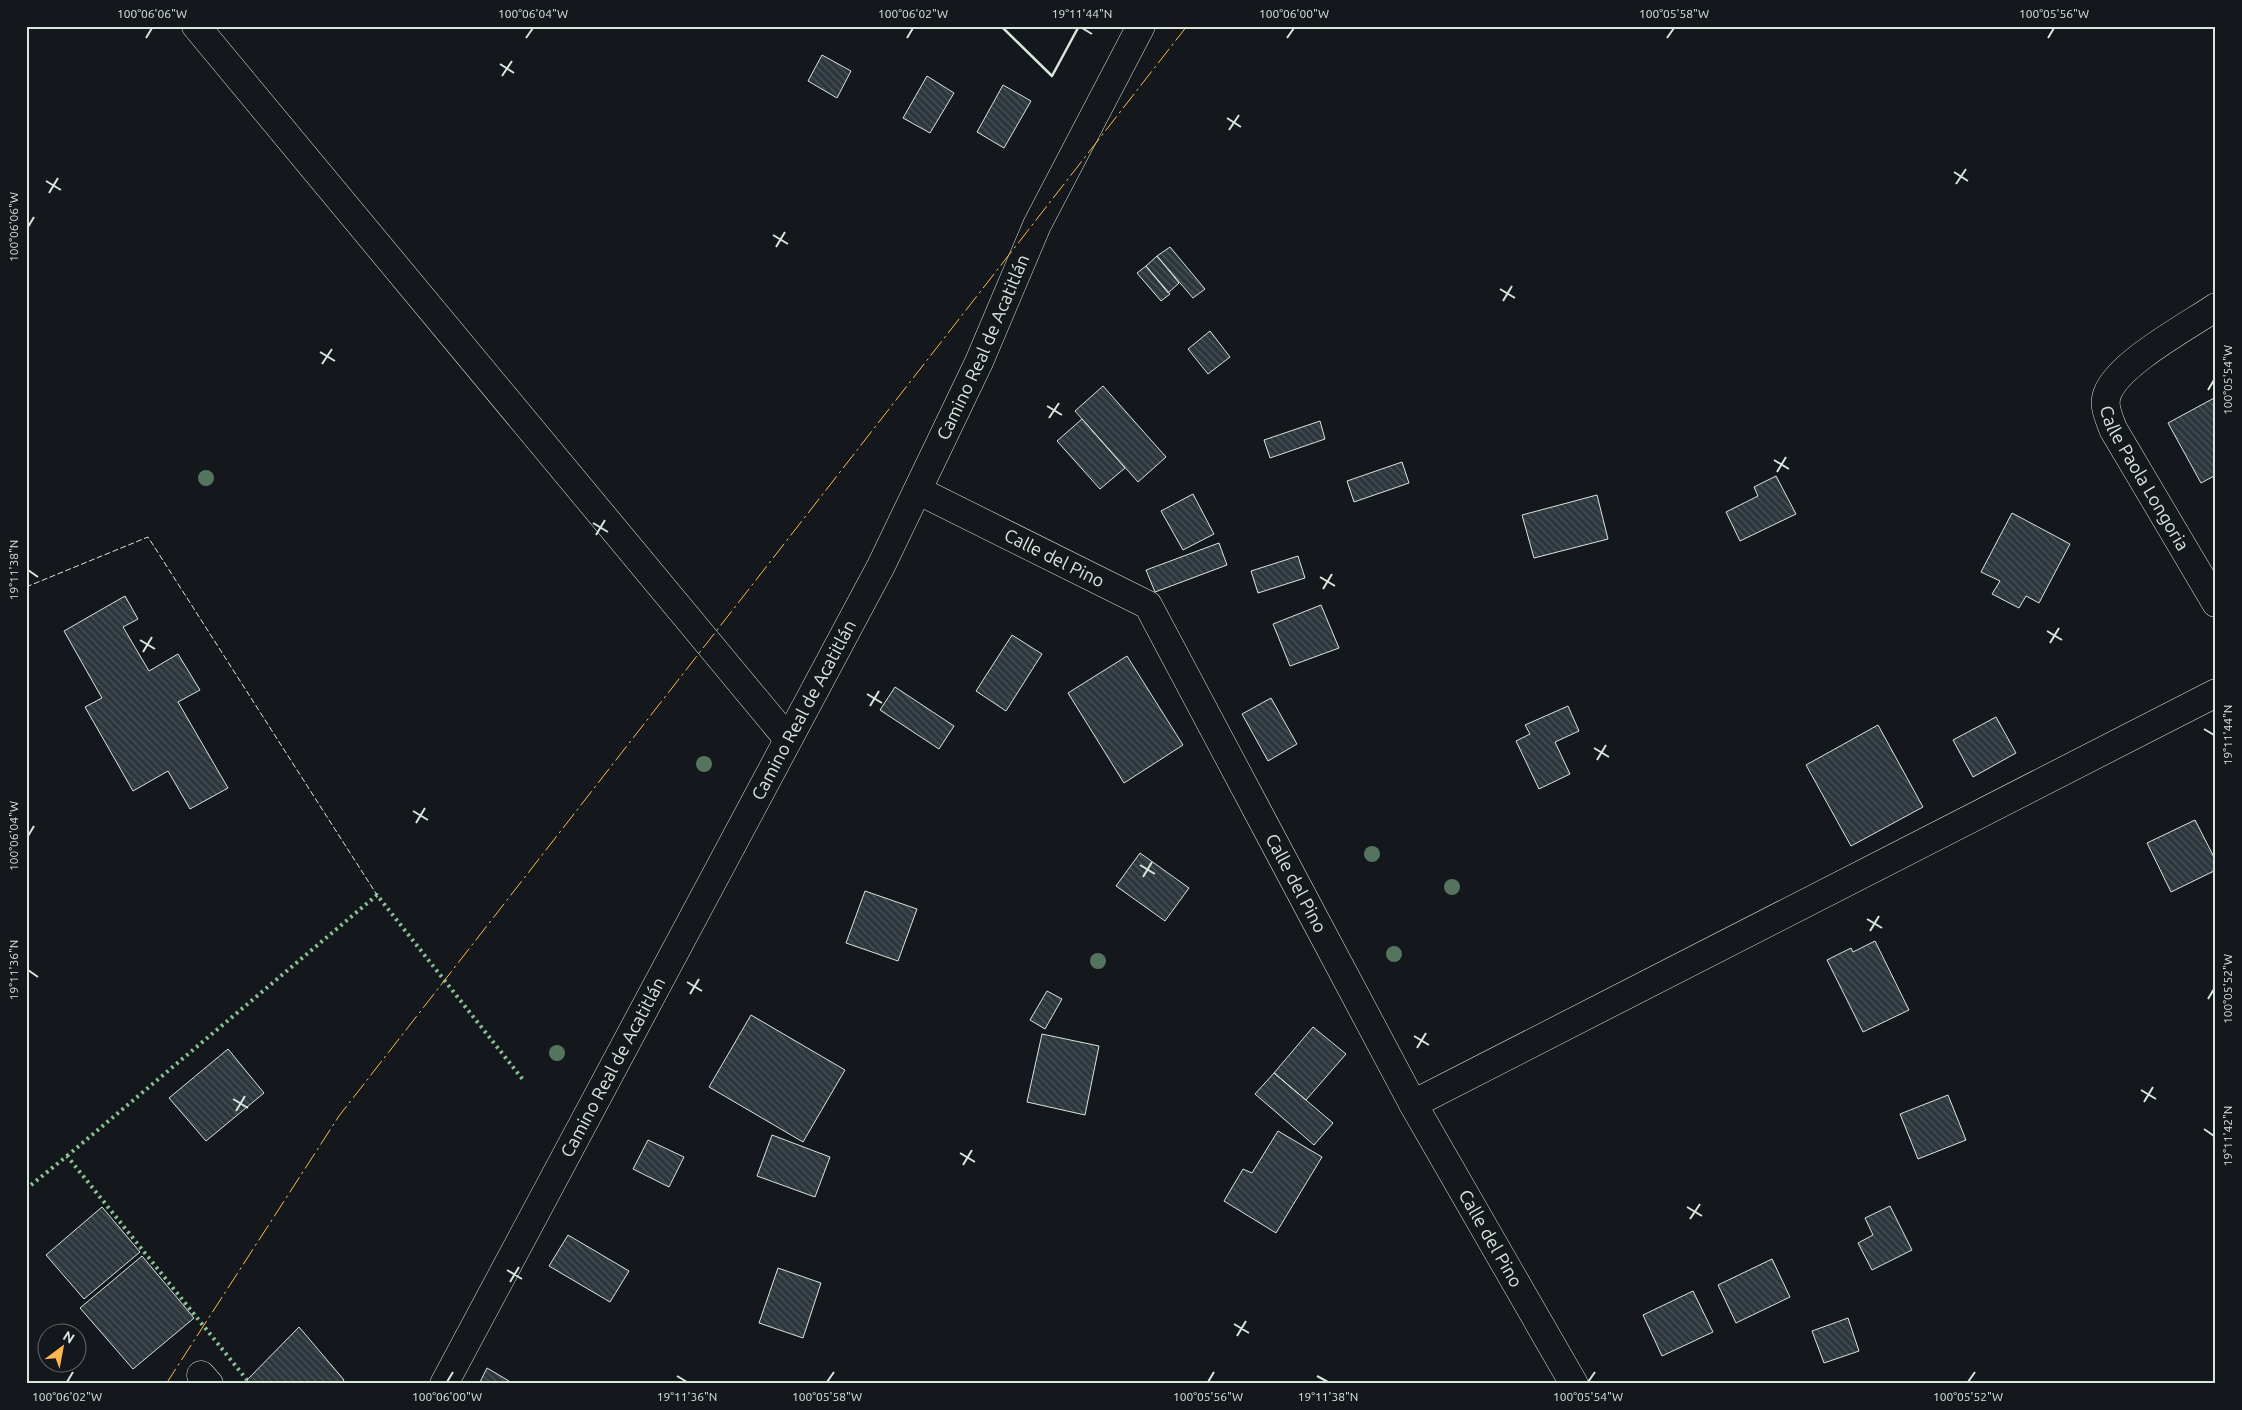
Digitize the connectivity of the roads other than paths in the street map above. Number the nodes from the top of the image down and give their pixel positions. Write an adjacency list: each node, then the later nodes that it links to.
1 (196, 26): 7 (street)
2 (1141, 26): 4 (street, Camino Real de Acatitlán)
3 (2216, 307): 5 (street, Calle Paola Longoria)
4 (919, 491): 7 (street, Camino Real de Acatitlán); 8 (street, Calle del Pino)
5 (2216, 603)
6 (2216, 692): 8 (street)
7 (788, 738): 9 (street, Camino Real de Acatitlán)
8 (1414, 1104): 10 (street, Calle del Pino)
9 (444, 1384)
10 (1574, 1384)

